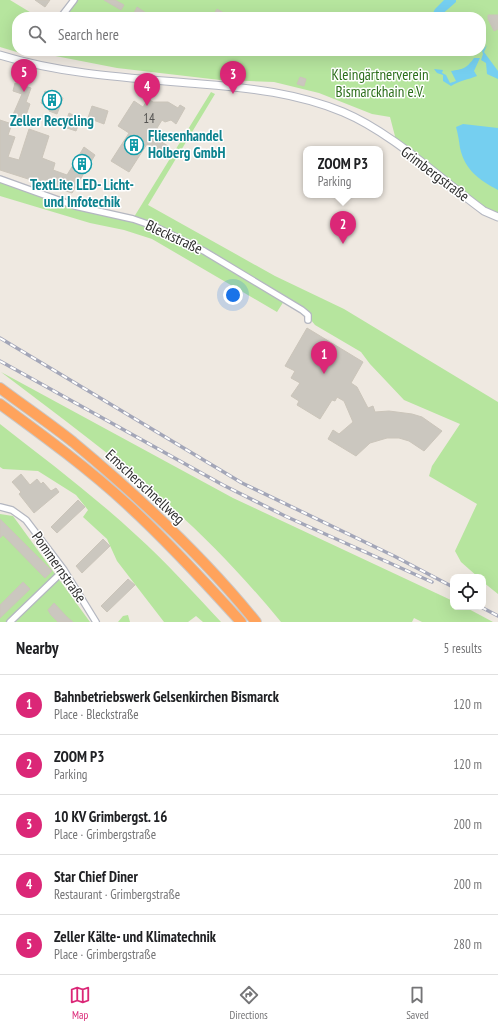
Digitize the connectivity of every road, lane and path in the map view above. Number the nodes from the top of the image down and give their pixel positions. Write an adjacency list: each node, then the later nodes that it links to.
1 (74, 0): 2 (street)
2 (65, 12)
3 (0, 56): 5 (street, Grimbergstraße)
4 (0, 178): 6 (street, Bleckstraße)
5 (498, 218)
6 (308, 320)
7 (0, 388): 14 (highway, Emscherschnellweg)
8 (0, 404): 13 (highway, Emscherschnellweg)
9 (0, 507): 10 (street, Pommernstraße)
10 (64, 570): 11 (street); 12 (street, Pommernstraße)
11 (10, 622)
12 (96, 622)
13 (241, 622)
14 (256, 622)

